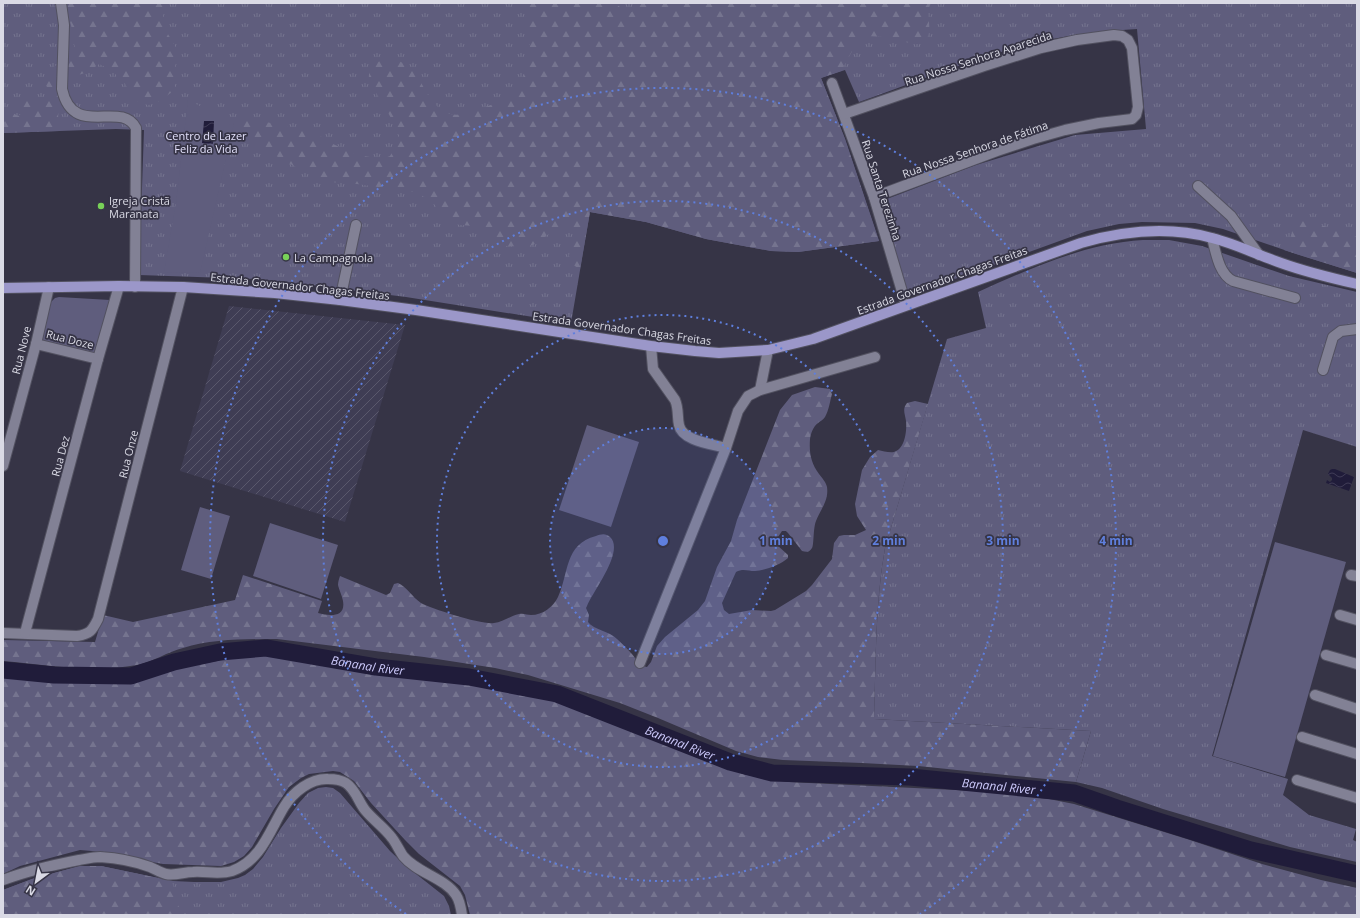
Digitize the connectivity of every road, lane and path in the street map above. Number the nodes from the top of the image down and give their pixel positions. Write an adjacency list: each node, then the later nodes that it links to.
1 (60, 3): 13 (street)
2 (832, 83): 3 (street, Rua Santa Terezinha)
3 (844, 114): 4 (street, Rua Nossa Senhora Aparecida); 6 (street, Rua Santa Terezinha)
4 (1132, 119): 6 (street, Rua Nossa Senhora de Fátima)
5 (1198, 186): 9 (street)
6 (874, 197): 18 (street, Rua Santa Terezinha)
7 (356, 225): 17 (street)
8 (1212, 238): 9 (main road, Estrada Governador Chagas Freitas); 16 (street); 18 (main road, Estrada Governador Chagas Freitas)
9 (1259, 255): 10 (main road, Estrada Governador Chagas Freitas)
10 (1357, 284)
11 (119, 286): 12 (main road, Estrada Governador Chagas Freitas); 13 (main road, Estrada Governador Chagas Freitas); 24 (street, Rua Dez)
12 (49, 287): 14 (main road, Estrada Governador Chagas Freitas); 20 (street, Rua Nove)
13 (134, 287): 15 (main road, Estrada Governador Chagas Freitas)
14 (3, 288)
15 (183, 288): 17 (main road, Estrada Governador Chagas Freitas); 32 (street, Rua Onze)
16 (1295, 298)
17 (340, 300): 21 (main road, Estrada Governador Chagas Freitas)
18 (906, 305): 22 (main road, Estrada Governador Chagas Freitas)
19 (1357, 329): 25 (street)
20 (36, 344): 24 (street, Rua Doze); 28 (street, Rua Nove)
21 (651, 346): 22 (main road, Estrada Governador Chagas Freitas); 27 (street)
22 (768, 350): 26 (street)
23 (875, 357): 26 (street)
24 (98, 359): 32 (street, Rua Dez)
25 (1323, 370)
26 (760, 390): 27 (street)
27 (726, 448): 34 (street)
28 (3, 466)
29 (1340, 615): 30 (street)
30 (1357, 620)
31 (3, 633): 32 (street)
32 (25, 633)
33 (1326, 655): 35 (street)
34 (640, 663)
35 (1357, 664)
36 (1315, 695): 37 (street)
37 (1357, 708)
38 (1302, 737): 39 (street)
39 (1357, 754)
40 (1297, 780): 41 (street)
41 (1357, 798)
42 (3, 880): 43 (street)
43 (462, 915)

